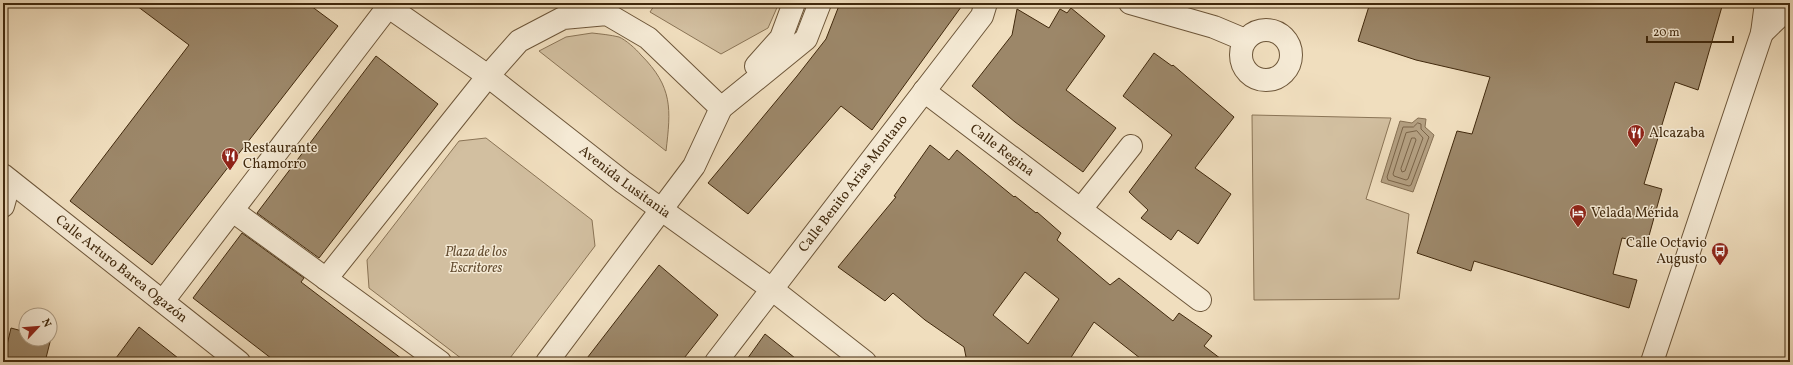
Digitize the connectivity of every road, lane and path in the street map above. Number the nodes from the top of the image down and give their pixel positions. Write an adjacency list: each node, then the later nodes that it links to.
1 (794, 3): 13 (street)
2 (820, 3): 13 (street)
3 (986, 3): 12 (street, Calle Benito Arias Montano)
4 (1130, 3): 10 (street)
5 (1766, 3): 9 (street)
6 (387, 4): 11 (street, Avenida Lusitania); 19 (street)
7 (1790, 6): 9 (street)
8 (606, 8): 11 (street); 13 (street)
9 (1762, 33): 29 (street)
10 (1245, 40)
11 (488, 76): 18 (street, Avenida Lusitania); 20 (street)
12 (924, 91): 17 (street, Calle Regina); 21 (street, Calle Benito Arias Montano)
13 (721, 108): 18 (street)
14 (1131, 146): 17 (street)
15 (7, 178): 16 (street); 23 (street, Calle Arturo Barea Ogazón)
16 (3, 206)
17 (1081, 209): 22 (street, Calle Regina)
18 (661, 210): 21 (street, Avenida Lusitania); 26 (street)
19 (233, 211): 20 (street); 23 (street)
20 (326, 279): 25 (street)
21 (773, 290): 27 (street, Calle Benito Arias Montano); 28 (street, Avenida Lusitania)
22 (1200, 300)
23 (163, 301): 24 (street, Calle Arturo Barea Ogazón)
24 (240, 362)
25 (440, 362)
26 (547, 362)
27 (716, 362)
28 (865, 362)
29 (1652, 362)

